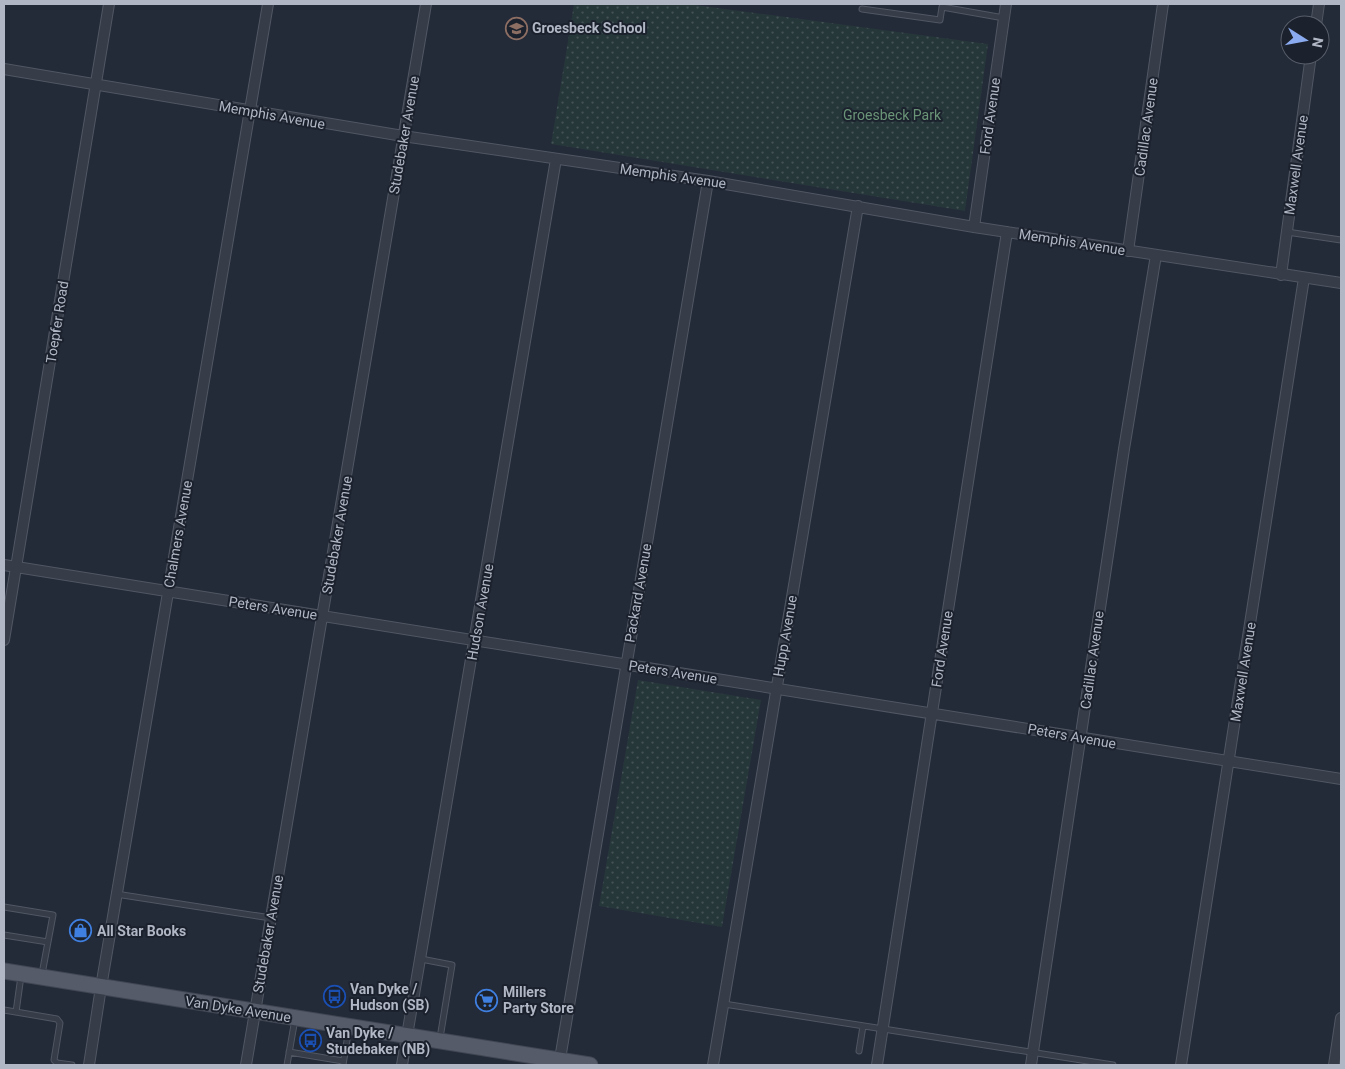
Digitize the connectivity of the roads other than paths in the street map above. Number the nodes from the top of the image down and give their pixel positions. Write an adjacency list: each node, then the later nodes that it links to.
1 (110, 4): 11 (street, Toepfer Road)
2 (268, 4): 12 (street, Chalmers Avenue)
3 (426, 4): 13 (street, Studebaker Avenue)
4 (1006, 4): 8 (street, Ford Avenue)
5 (1163, 4): 21 (street, Cadillac Avenue)
6 (943, 5): 7 (lane); 8 (lane)
7 (862, 9)
8 (1004, 18): 17 (street, Ford Avenue)
9 (1310, 65): 19 (street, Maxwell Avenue)
10 (4, 69): 11 (street, Memphis Avenue)
11 (96, 84): 12 (street, Memphis Avenue); 27 (street, Toepfer Road)
12 (250, 111): 13 (street, Memphis Avenue); 28 (street, Chalmers Avenue)
13 (404, 136): 14 (street, Memphis Avenue); 29 (street, Studebaker Avenue)
14 (556, 159): 15 (street, Memphis Avenue); 31 (street, Hudson Avenue)
15 (708, 181): 16 (street, Memphis Avenue); 32 (street, Packard Avenue)
16 (858, 206): 17 (street, Memphis Avenue); 33 (street, Hupp Avenue)
17 (974, 227): 18 (street, Memphis Avenue)
18 (1007, 232): 21 (street, Memphis Avenue); 34 (street, Ford Avenue)
19 (1287, 232): 20 (lane); 23 (street, Maxwell Avenue)
20 (1341, 240)
21 (1128, 251): 22 (street, Memphis Avenue)
22 (1156, 255): 23 (street, Memphis Avenue); 35 (street, Cadillac Avenue)
23 (1281, 274): 24 (street, Memphis Avenue)
24 (1304, 278): 25 (street, Memphis Avenue); 36 (street, Maxwell Avenue)
25 (1341, 283)
26 (4, 565): 27 (street, Peters Avenue)
27 (16, 567): 28 (street, Peters Avenue); 30 (street, Toepfer Road)
28 (168, 593): 29 (street, Peters Avenue); 38 (street, Chalmers Avenue)
29 (323, 616): 31 (street, Peters Avenue); 40 (street, Studebaker Avenue)
30 (4, 640)
31 (475, 641): 32 (street, Peters Avenue); 46 (street, Hudson Avenue)
32 (626, 664): 33 (street, Peters Avenue); 66 (street, Packard Avenue)
33 (776, 689): 34 (street, Peters Avenue); 51 (street, Hupp Avenue)
34 (932, 712): 35 (street, Peters Avenue); 59 (street, Ford Avenue)
35 (1081, 738): 36 (street, Peters Avenue); 64 (street, Cadillac Avenue)
36 (1229, 762): 37 (street, Peters Avenue); 78 (street, Maxwell Avenue)
37 (1341, 779)
38 (116, 894): 40 (lane); 50 (street, Chalmers Avenue)
39 (4, 907): 45 (lane)
40 (271, 918): 54 (street, Studebaker Avenue)
41 (7, 929): 43 (lane)
42 (29, 932): 44 (lane)
43 (5, 936): 44 (lane)
44 (28, 939): 45 (lane)
45 (48, 942): 49 (lane)
46 (420, 958): 60 (street, Hudson Avenue); 61 (lane)
47 (4, 971): 48 (main road, Van Dyke Avenue)
48 (21, 974): 49 (main road, Van Dyke Avenue); 53 (lane)
49 (41, 977): 50 (main road, Van Dyke Avenue)
50 (100, 987): 54 (main road, Van Dyke Avenue); 69 (street, Chalmers Avenue)
51 (723, 1004): 57 (lane); 74 (street, Hupp Avenue)
52 (4, 1010): 53 (lane)
53 (16, 1012): 68 (lane)
54 (255, 1012): 55 (main road, Van Dyke Avenue); 70 (street, Studebaker Avenue)
55 (295, 1018): 58 (main road, Van Dyke Avenue); 63 (lane)
56 (1341, 1018): 79 (street)
57 (863, 1026): 59 (lane); 62 (lane)
58 (349, 1027): 60 (main road, Van Dyke Avenue); 65 (lane)
59 (883, 1030): 64 (lane); 75 (street, Ford Avenue)
60 (407, 1036): 61 (main road, Van Dyke Avenue); 72 (street, Hudson Avenue)
61 (439, 1041): 66 (main road, Van Dyke Avenue)
62 (859, 1051)
63 (289, 1052): 65 (lane); 71 (lane)
64 (1032, 1053): 67 (lane); 76 (street, Cadillac Avenue)
65 (343, 1063)
66 (560, 1063): 73 (main road, Van Dyke Avenue)
67 (1081, 1063): 77 (lane)
68 (72, 1065)
69 (89, 1065)
70 (246, 1065)
71 (286, 1065)
72 (402, 1065)
73 (590, 1065)
74 (713, 1065)
75 (877, 1065)
76 (1031, 1065)
77 (1114, 1065)
78 (1181, 1065)
79 (1334, 1065)

